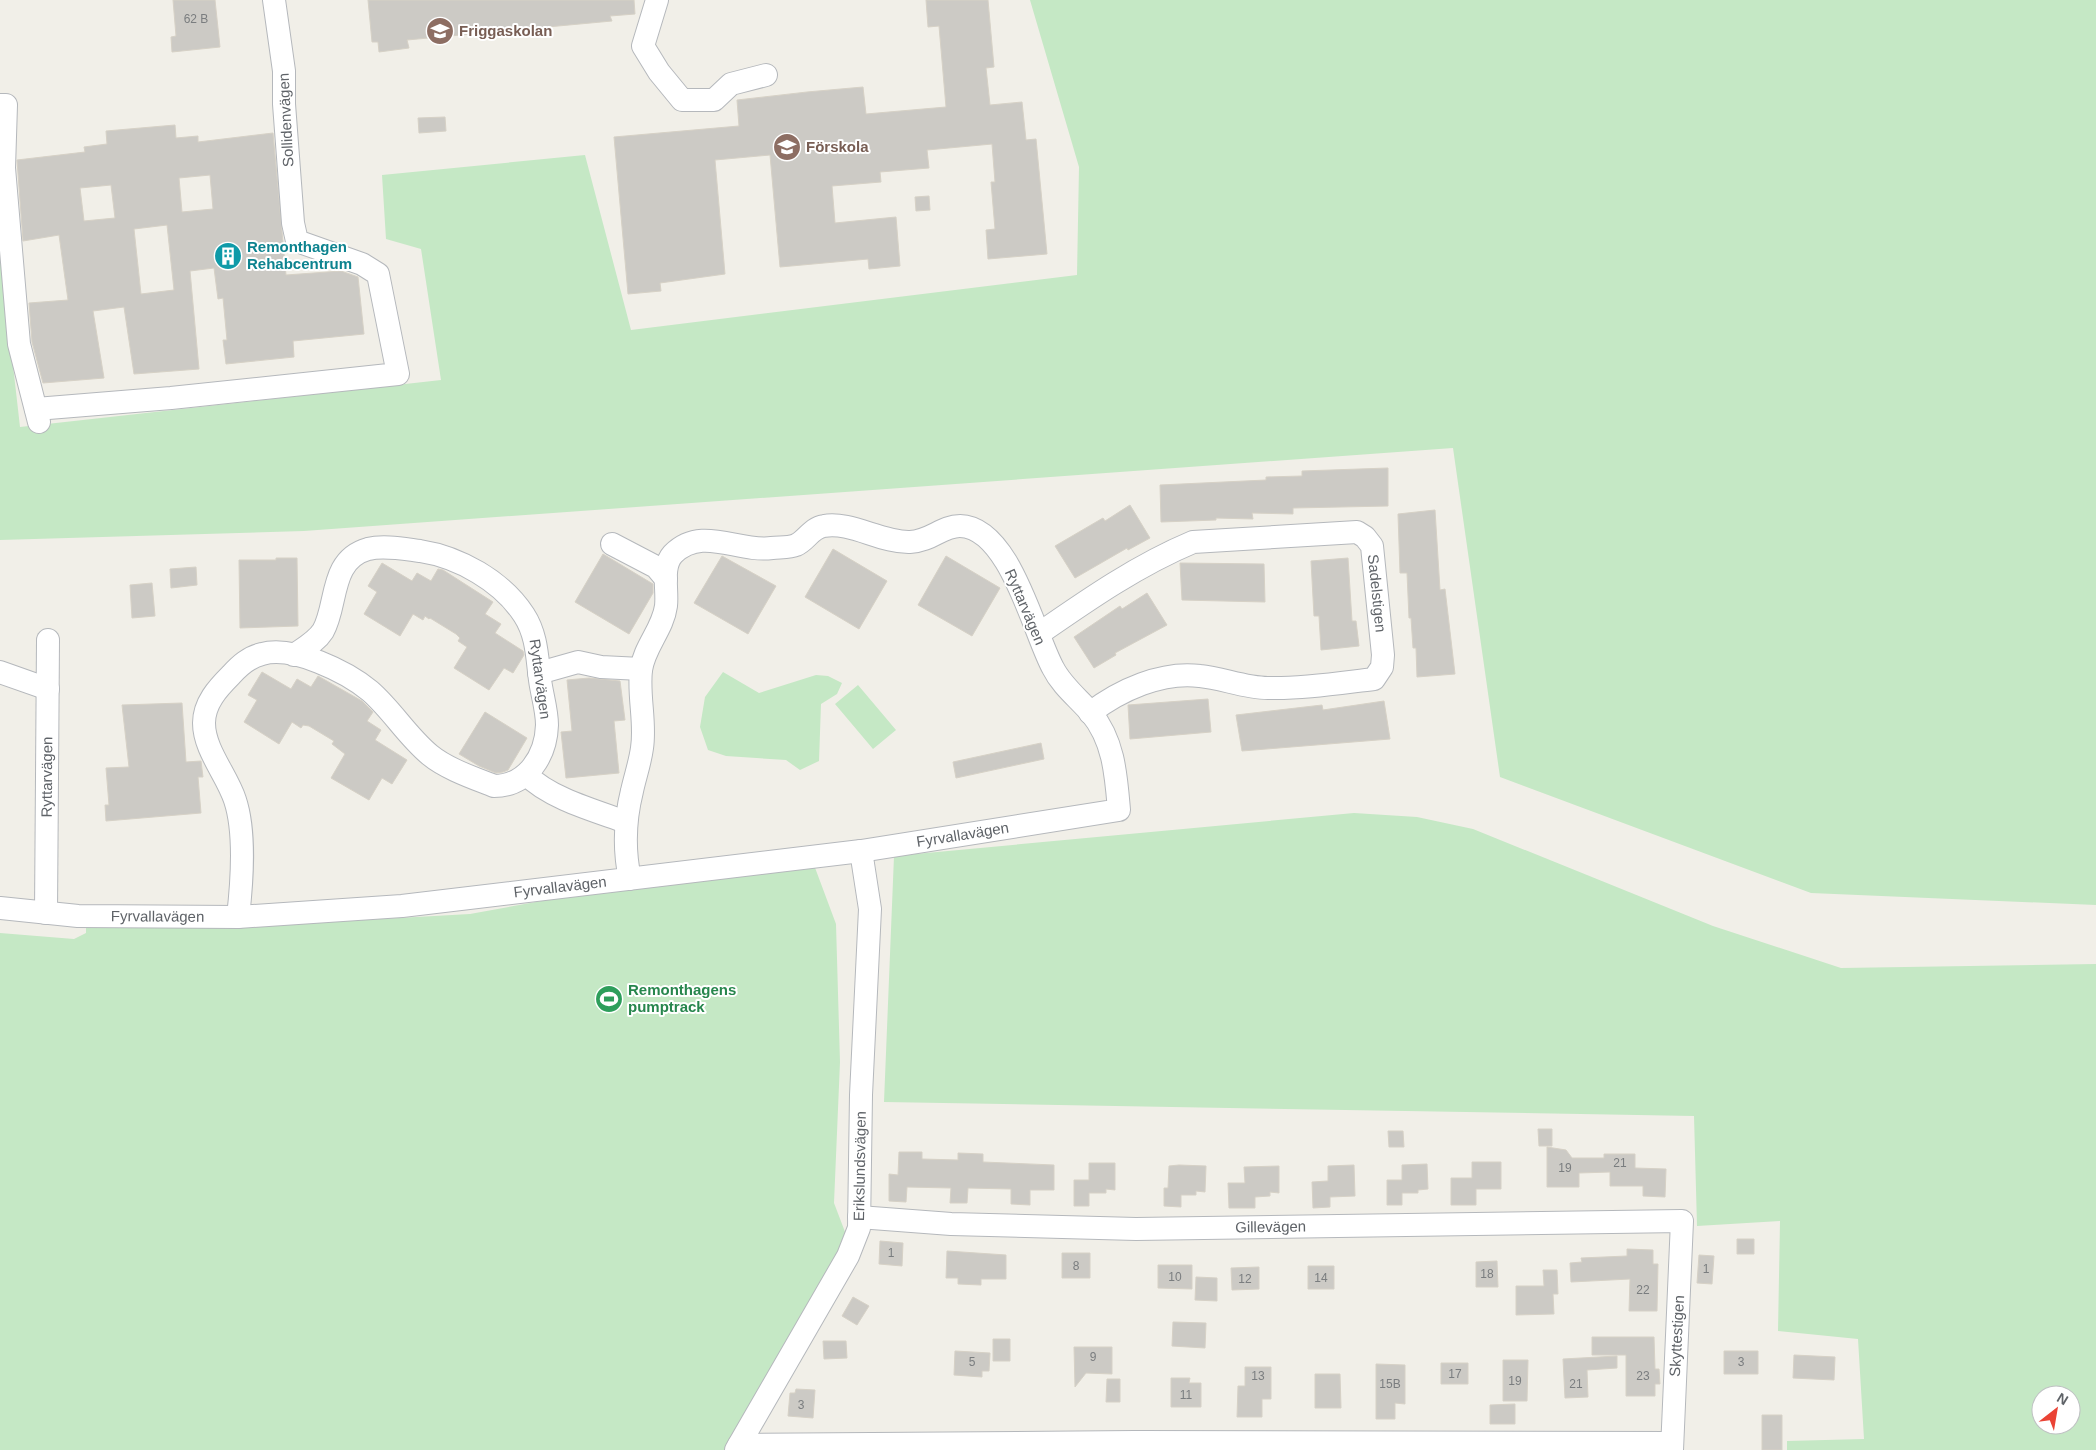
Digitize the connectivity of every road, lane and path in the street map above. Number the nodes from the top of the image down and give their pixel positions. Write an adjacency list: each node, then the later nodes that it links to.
1 (274, 0): 4 (street, Sollidenvägen)
2 (657, 0): 3 (street)
3 (766, 75)
4 (0, 105)
5 (612, 544): 6 (street)
6 (666, 579): 7 (street, Ryttarvägen); 10 (street, Ryttarvägen)
7 (1040, 633): 14 (street, Ryttarvägen); 14 (street, Sadelstigen)
8 (48, 640): 13 (street, Ryttarvägen)
9 (294, 655): 12 (street, Ryttarvägen); 15 (street); 22 (street)
10 (641, 669): 12 (street); 17 (street, Ryttarvägen)
11 (0, 672): 13 (street)
12 (540, 673): 15 (street, Ryttarvägen)
13 (48, 690): 21 (street, Ryttarvägen)
14 (1090, 713): 16 (street, Ryttarvägen)
15 (528, 775): 17 (street)
16 (1119, 810): 18 (street, Fyrvallavägen)
17 (626, 822): 19 (street, Ryttarvägen)
18 (861, 850): 19 (street, Fyrvallavägen); 23 (street, Erikslundsvägen)
19 (630, 879): 22 (street, Fyrvallavägen)
20 (0, 908): 21 (street, Fyrvallavägen)
21 (46, 913): 22 (street, Fyrvallavägen)
22 (238, 917)
23 (859, 1217): 24 (street, Gillevägen); 27 (street, Erikslundsvägen)
24 (1682, 1221): 26 (street, Skyttestigen)
25 (1135, 1446): 26 (street); 27 (street)
26 (1672, 1446)
27 (738, 1448)

